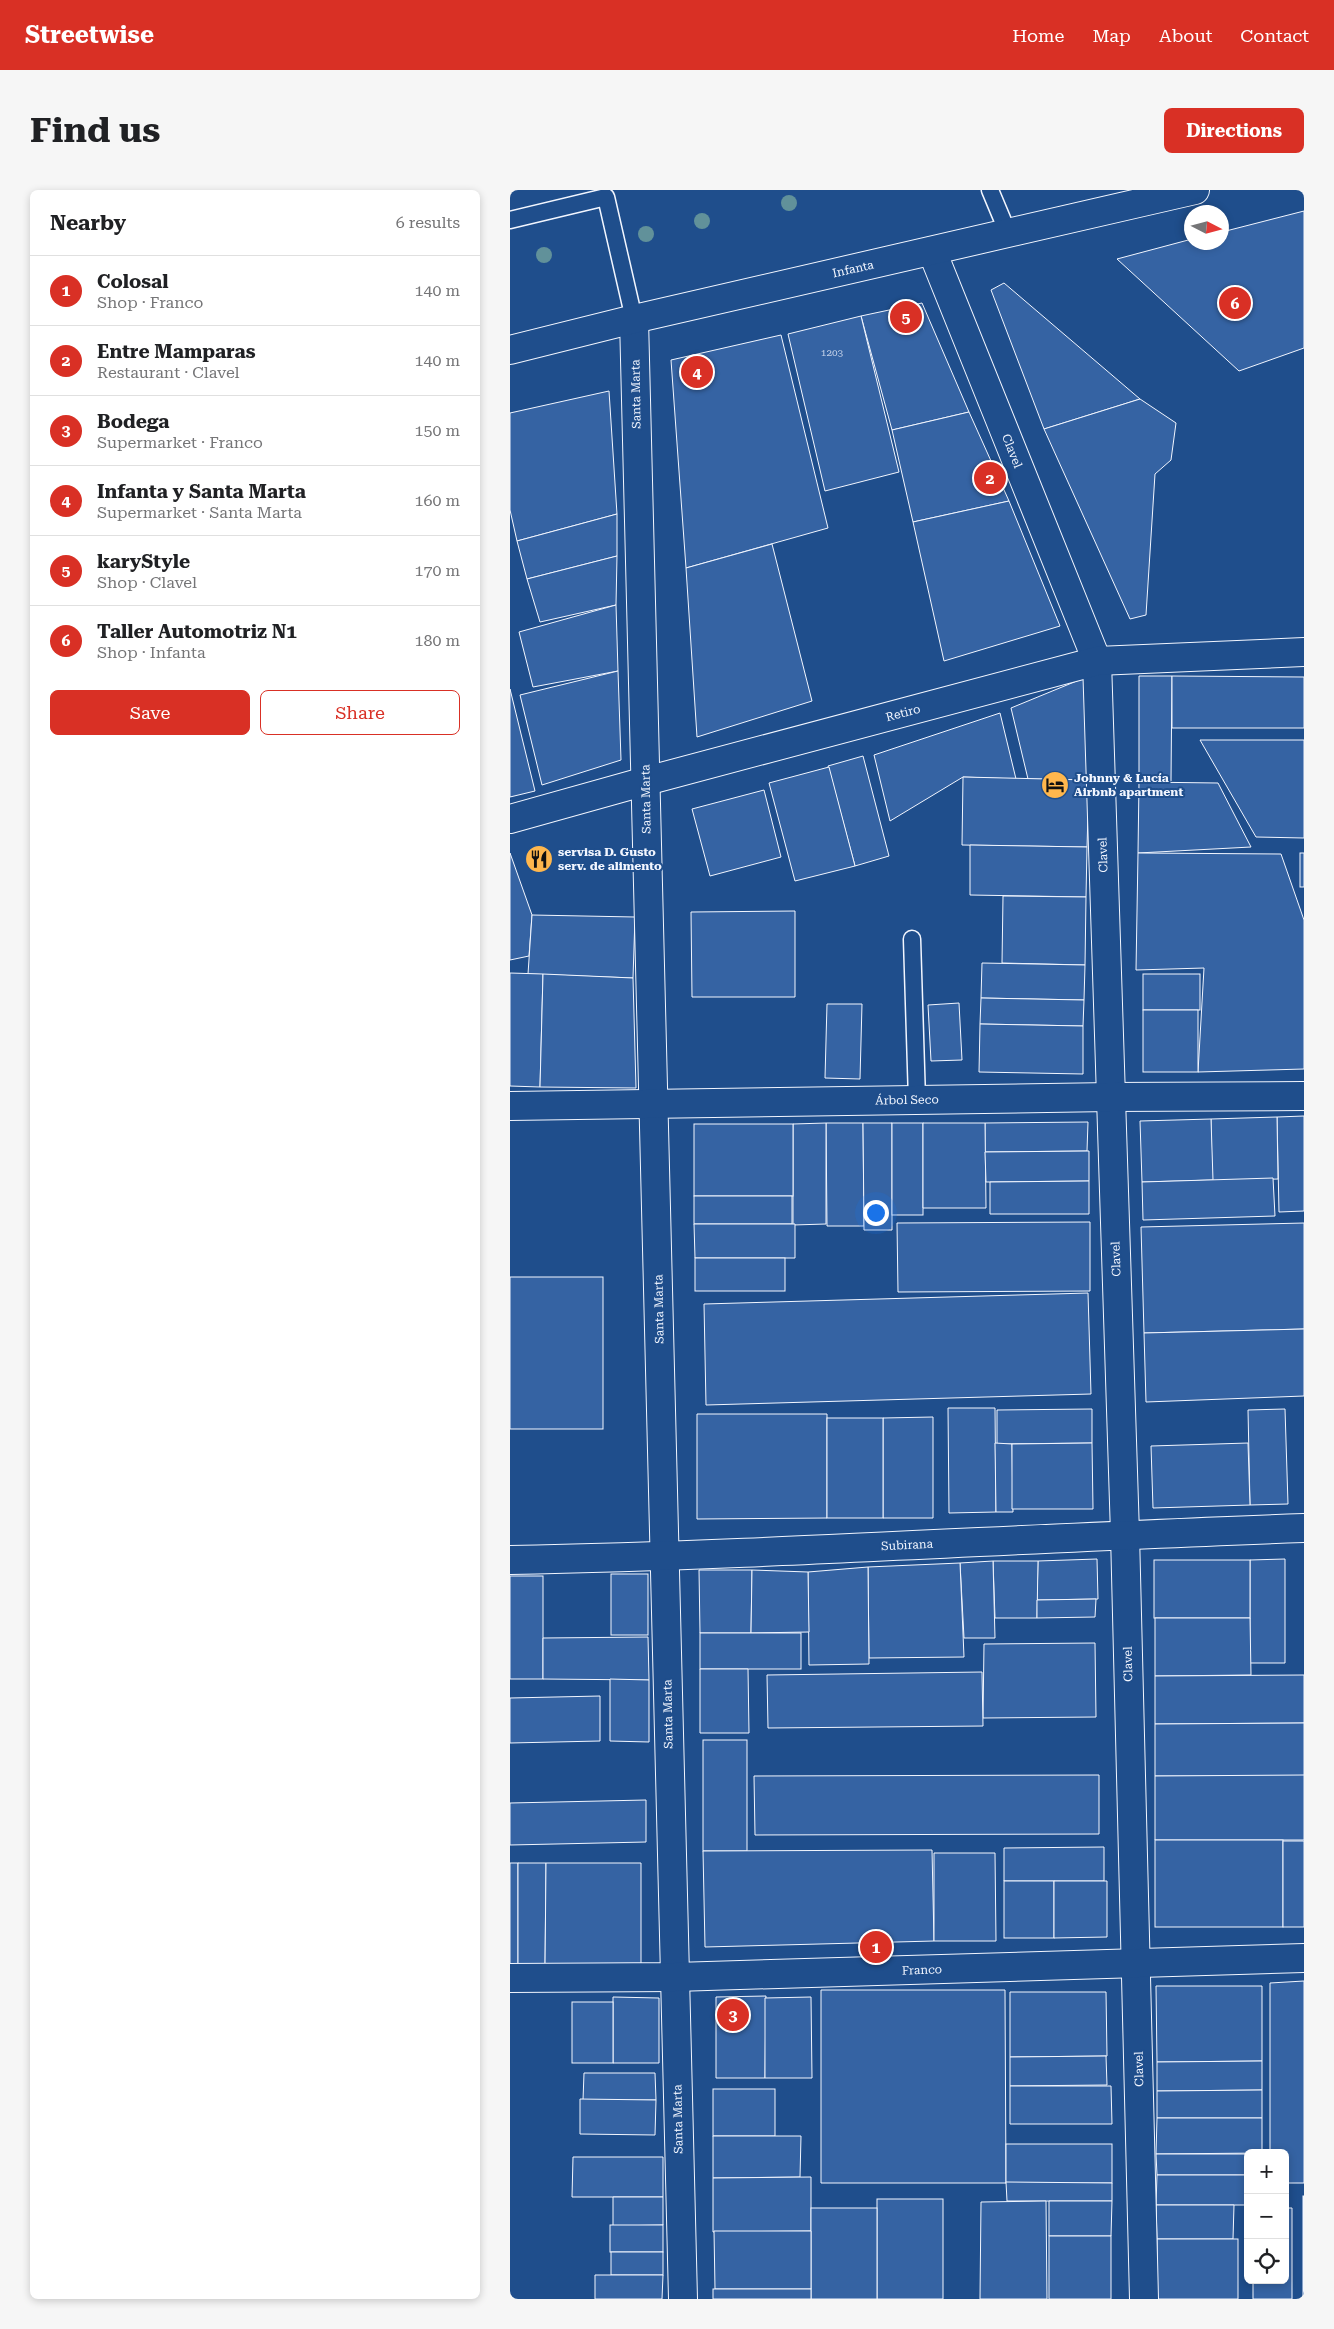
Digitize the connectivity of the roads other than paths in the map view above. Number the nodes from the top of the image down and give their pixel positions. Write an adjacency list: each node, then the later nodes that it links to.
1 (990, 190): 4 (lane)
2 (1196, 190): 4 (street, Infanta)
3 (510, 220): 6 (lane)
4 (1008, 234): 5 (street, Infanta)
5 (932, 251): 6 (street, Infanta); 9 (street, Clavel)
6 (634, 319): 7 (street, Infanta); 10 (street, Santa Marta)
7 (510, 350)
8 (1304, 652): 9 (street, Retiro)
9 (1097, 661): 10 (street, Retiro); 14 (street, Clavel)
10 (646, 781): 11 (street, Retiro); 16 (street, Santa Marta)
11 (510, 819)
12 (912, 939): 15 (lane)
13 (1304, 1096): 14 (street, Árbol Seco)
14 (1110, 1097): 15 (street, Árbol Seco); 19 (street, Clavel)
15 (917, 1100): 16 (street, Árbol Seco)
16 (654, 1105): 17 (street, Árbol Seco); 20 (street, Santa Marta)
17 (510, 1106)
18 (1304, 1528): 19 (street, Subirana)
19 (1125, 1534): 20 (street, Subirana); 23 (street, Clavel)
20 (664, 1557): 21 (street, Subirana); 24 (street, Santa Marta)
21 (510, 1560)
22 (1304, 1958): 23 (street, Franco)
23 (1136, 1964): 24 (street, Franco); 27 (street, Clavel)
24 (675, 1977): 25 (street, Franco); 26 (street, Santa Marta)
25 (510, 1978)
26 (683, 2299)
27 (1144, 2299)

